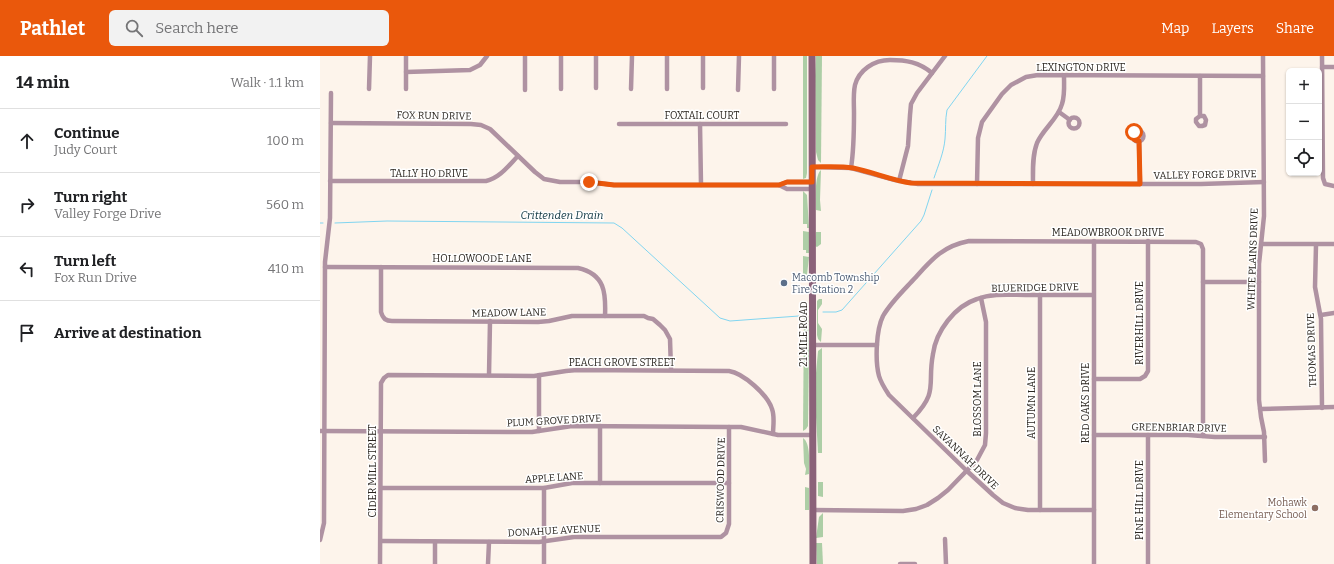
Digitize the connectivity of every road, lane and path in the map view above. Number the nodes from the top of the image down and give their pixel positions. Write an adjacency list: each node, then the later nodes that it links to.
1 (370, 56): 25 (street)
2 (406, 56): 18 (street)
3 (487, 56): 18 (street)
4 (525, 56): 31 (street)
5 (561, 56): 27 (street)
6 (596, 56): 23 (street)
7 (632, 56): 28 (street)
8 (667, 56): 29 (street)
9 (703, 56): 24 (street)
10 (738, 56): 32 (street)
11 (774, 56): 30 (street)
12 (812, 56): 43 (street, 21 MILE ROAD)
13 (944, 56): 19 (street)
14 (1263, 56): 22 (street, WHITE PLAINS DRIVE)
15 (1322, 56): 16 (street)
16 (1322, 67): 17 (street); 53 (street)
17 (1334, 67)
18 (406, 72): 26 (street)
19 (932, 73): 44 (street); 46 (street)
20 (1064, 76): 21 (street, LEXINGTON DRIVE); 34 (street); 48 (street, LEXINGTON DRIVE)
21 (1200, 76): 22 (street, LEXINGTON DRIVE); 35 (street)
22 (1263, 76): 47 (street, WHITE PLAINS DRIVE)
23 (596, 88)
24 (703, 88)
25 (370, 89)
26 (406, 89)
27 (560, 89)
28 (632, 89)
29 (667, 89)
30 (774, 89)
31 (525, 90)
32 (738, 90)
33 (331, 93): 37 (street)
34 (1059, 112): 36 (street); 49 (street)
35 (1200, 116)
36 (1070, 120)
37 (331, 123): 42 (street, FOX RUN DRIVE); 45 (street)
38 (619, 124): 39 (street, FOXTAIL COURT)
39 (700, 124): 40 (street, FOXTAIL COURT); 51 (street)
40 (786, 124)
41 (1139, 141): 50 (street)
42 (518, 156): 45 (street, TALLY HO DRIVE); 51 (street, FOX RUN DRIVE)
43 (812, 167): 44 (street, VALLEY FORGE DRIVE); 52 (street, 21 MILE ROAD)
44 (851, 168): 46 (street, VALLEY FORGE DRIVE)
45 (330, 181): 59 (street)
46 (899, 181): 48 (street, VALLEY FORGE DRIVE)
47 (1264, 182): 50 (street, VALLEY FORGE DRIVE); 56 (street, WHITE PLAINS DRIVE)
48 (978, 184): 49 (street, VALLEY FORGE DRIVE)
49 (1033, 184): 50 (street, VALLEY FORGE DRIVE)
50 (1140, 184)
51 (700, 185): 52 (street, FOX RUN DRIVE)
52 (812, 185): 71 (street, 21 MILE ROAD)
53 (1334, 186)
54 (1094, 241): 55 (street, MEADOWBROOK DRIVE); 64 (street, RED OAKS DRIVE); 72 (street, MEADOWBROOK DRIVE)
55 (1148, 241): 61 (street, MEADOWBROOK DRIVE); 77 (street, RIVERHILL DRIVE)
56 (1261, 244): 57 (street); 62 (street, WHITE PLAINS DRIVE)
57 (1316, 244): 58 (street); 67 (street, THOMAS DRIVE)
58 (1334, 244)
59 (325, 267): 60 (street, HOLLOWOODE LANE); 69 (street)
60 (381, 267): 68 (street, HOLLOWOODE LANE); 70 (street, MEADOW LANE)
61 (1203, 282): 62 (street); 91 (street, MEADOWBROOK DRIVE)
62 (1259, 282): 80 (street, WHITE PLAINS DRIVE)
63 (1040, 295): 64 (street, BLUERIDGE DRIVE); 65 (street, BLUERIDGE DRIVE); 100 (street, AUTUMN LANE)
64 (1093, 295): 77 (street, RED OAKS DRIVE)
65 (981, 298): 81 (street, BLUERIDGE DRIVE); 94 (street, BLOSSOM LANE)
66 (1334, 313): 67 (street)
67 (1321, 315): 79 (street, THOMAS DRIVE)
68 (605, 316): 70 (street, MEADOW LANE); 73 (street, MEADOW LANE)
69 (322, 321): 84 (street)
70 (490, 321): 74 (street)
71 (812, 345): 72 (street); 88 (street, 21 MILE ROAD)
72 (877, 345): 81 (street, SAVANNAH DRIVE)
73 (671, 370): 75 (street, PEACH GROVE STREET); 87 (street, PEACH GROVE STREET)
74 (489, 375): 75 (street, PEACH GROVE STREET); 76 (street, PEACH GROVE STREET)
75 (539, 375): 86 (street)
76 (384, 378): 85 (street, CIDER MILL STREET)
77 (1094, 379): 89 (street, RED OAKS DRIVE)
78 (1334, 407): 79 (street)
79 (1322, 408): 80 (street)
80 (1260, 409): 92 (street, WHITE PLAINS DRIVE)
81 (912, 418): 94 (street, SAVANNAH DRIVE)
82 (600, 426): 83 (street, PLUM GROVE DRIVE); 86 (street, PLUM GROVE DRIVE); 95 (street)
83 (729, 427): 87 (street, PLUM GROVE DRIVE); 96 (street, CRISWOOD DRIVE)
84 (322, 431): 85 (street, PLUM GROVE DRIVE); 104 (street)
85 (381, 431): 86 (street, PLUM GROVE DRIVE); 97 (street, CIDER MILL STREET)
86 (539, 431)
87 (772, 434): 88 (street, PLUM GROVE DRIVE)
88 (813, 435): 99 (street, 21 MILE ROAD)
89 (1094, 435): 90 (street, GREENBRIAR DRIVE); 101 (street, RED OAKS DRIVE)
90 (1148, 435): 91 (street, GREENBRIAR DRIVE); 118 (street, PINE HILL DRIVE)
91 (1203, 436): 92 (street, GREENBRIAR DRIVE)
92 (1265, 437): 93 (street, WHITE PLAINS DRIVE)
93 (1265, 461)
94 (966, 471): 99 (street, BLOSSOM LANE); 100 (street, SAVANNAH DRIVE)
95 (600, 483): 96 (street, APPLE LANE); 98 (street, APPLE LANE)
96 (729, 483): 102 (street, CRISWOOD DRIVE)
97 (381, 488): 98 (street, APPLE LANE); 105 (street, CIDER MILL STREET)
98 (544, 488): 108 (street)
99 (813, 510): 113 (street, 21 MILE ROAD)
100 (1040, 510): 101 (street, SAVANNAH DRIVE)
101 (1094, 510): 117 (street, RED OAKS DRIVE)
102 (726, 533): 108 (street, DONAHUE AVENUE)
103 (945, 539): 116 (street)
104 (320, 540)
105 (381, 541): 106 (street, DONAHUE AVENUE); 109 (street, CIDER MILL STREET)
106 (435, 542): 107 (street, DONAHUE AVENUE); 110 (street)
107 (489, 542): 108 (street, DONAHUE AVENUE); 111 (street)
108 (544, 542): 112 (street)
109 (380, 564)
110 (435, 564)
111 (488, 564)
112 (544, 564)
113 (813, 564)
114 (900, 564): 115 (street)
115 (915, 564)
116 (946, 564)
117 (1094, 564)
118 (1148, 564)

